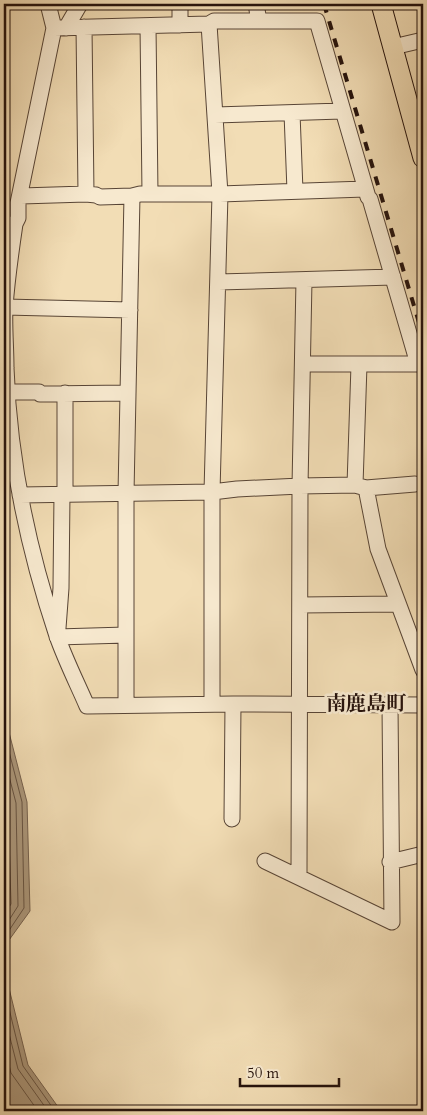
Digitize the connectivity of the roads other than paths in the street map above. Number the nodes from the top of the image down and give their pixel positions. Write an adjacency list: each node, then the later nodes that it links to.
1 (48, 4): 11 (street)
2 (80, 4): 11 (street)
3 (180, 4): 8 (street)
4 (256, 4): 6 (street)
5 (381, 4): 13 (main road)
6 (259, 21): 7 (street); 14 (street)
7 (209, 24): 8 (street); 16 (street)
8 (180, 25): 9 (street)
9 (148, 26): 10 (street); 21 (street)
10 (84, 27): 11 (street); 20 (street)
11 (60, 28): 23 (street)
12 (423, 40): 13 (street)
13 (393, 47): 17 (main road)
14 (342, 111): 15 (street); 18 (street)
15 (292, 113): 16 (street); 19 (street)
16 (215, 115): 22 (street)
17 (423, 158)
18 (365, 189): 19 (street); 25 (street)
19 (294, 191): 22 (street)
20 (86, 194): 23 (street); 24 (street)
21 (150, 194): 22 (street); 24 (street)
22 (220, 194): 27 (street)
23 (21, 196): 28 (street)
24 (132, 196): 29 (street)
25 (393, 277): 26 (street); 31 (street)
26 (304, 280): 27 (street); 30 (street)
27 (218, 282): 38 (street)
28 (5, 307): 29 (street); 32 (street)
29 (130, 310): 34 (street)
30 (303, 364): 31 (street); 36 (street)
31 (359, 365): 37 (street)
32 (7, 392): 33 (street); 41 (street)
33 (65, 393): 34 (street); 40 (street)
34 (128, 393): 39 (street)
35 (415, 484): 37 (street)
36 (300, 486): 37 (street); 38 (street); 43 (street)
37 (360, 487): 42 (street)
38 (212, 492): 39 (street); 47 (street)
39 (126, 493): 40 (street); 44 (street)
40 (63, 494): 41 (street); 45 (street)
41 (20, 495): 45 (street)
42 (398, 604): 43 (street); 46 (street)
43 (300, 605): 49 (street)
44 (126, 636): 45 (street); 50 (street)
45 (58, 637): 50 (street)
46 (423, 670)
47 (212, 704): 48 (street); 50 (street)
48 (233, 704): 49 (street); 53 (street)
49 (299, 704): 51 (street); 57 (street)
50 (126, 705)
51 (390, 705): 52 (street); 56 (street)
52 (423, 706)
53 (232, 819)
54 (423, 854): 56 (street)
55 (265, 861): 57 (street)
56 (390, 862): 57 (street)
57 (299, 876)

